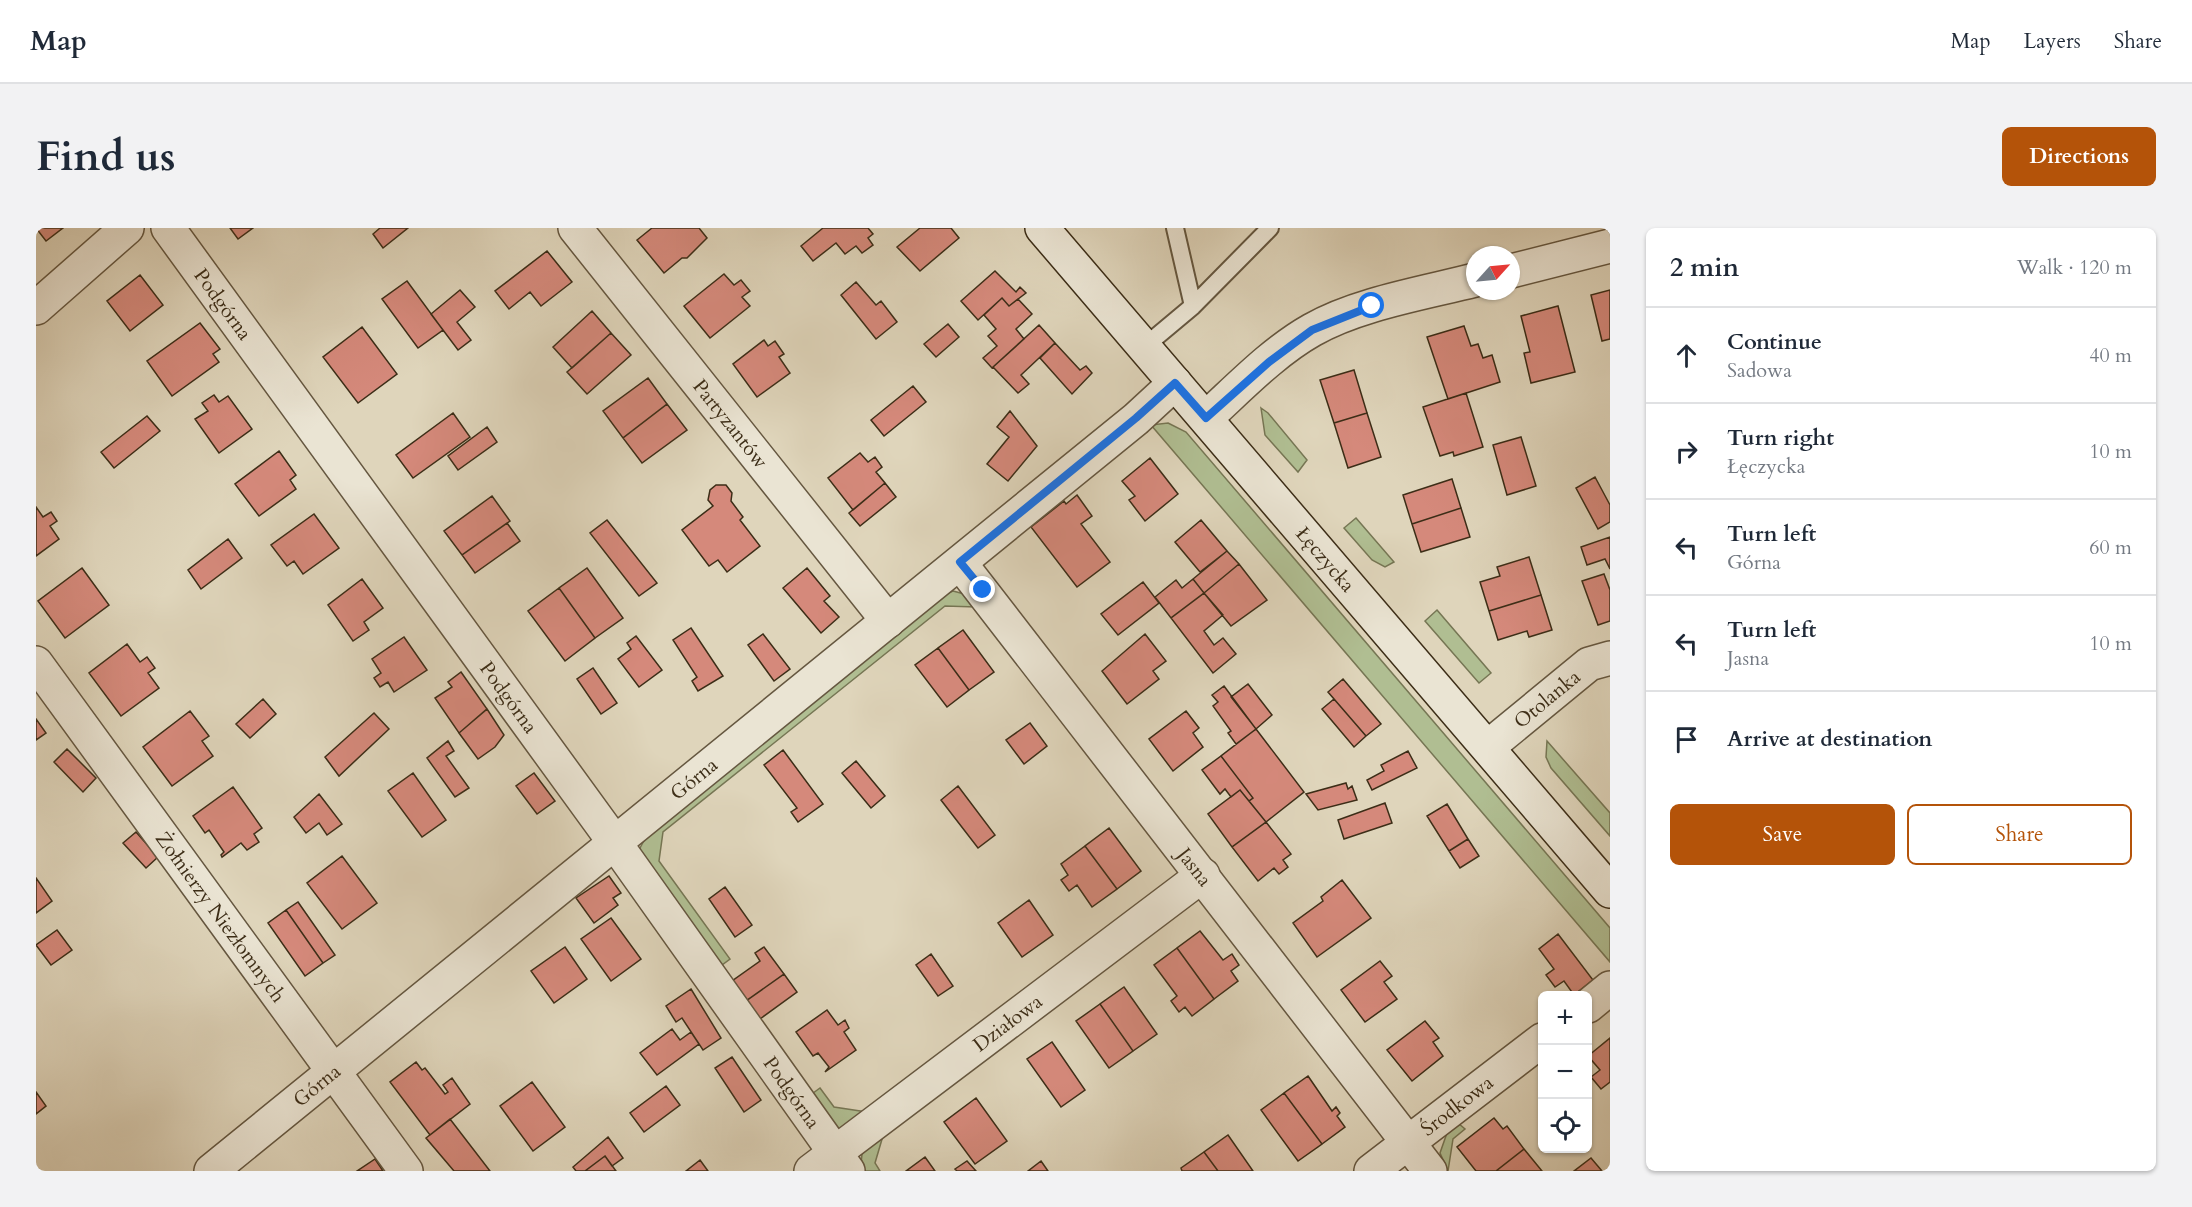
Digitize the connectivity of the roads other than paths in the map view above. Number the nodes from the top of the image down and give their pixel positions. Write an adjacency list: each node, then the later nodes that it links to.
1 (127, 228): 12 (street)
2 (168, 228): 21 (street, Podgórna)
3 (575, 228): 17 (street, Partyzantów)
4 (1042, 228): 13 (street, Łęczycka)
5 (1175, 228): 11 (lane)
6 (1270, 228): 7 (lane)
7 (1256, 235): 11 (lane)
8 (1610, 246): 9 (street)
9 (1520, 269)
10 (1466, 282): 15 (street)
11 (1193, 306): 13 (lane)
12 (36, 308)
13 (1144, 347): 14 (street, Łęczycka)
14 (1175, 383): 15 (street, Łęczycka); 16 (street, Górna)
15 (1206, 418): 20 (street, Łęczycka)
16 (960, 562): 17 (street, Górna); 22 (street, Jasna)
17 (888, 621): 21 (street, Górna)
18 (1610, 658): 20 (street, Otolanka)
19 (36, 663): 27 (street, Żołnierzy Niezłomnych)
20 (1488, 747): 23 (street, Łęczycka)
21 (615, 843): 27 (street, Górna); 29 (street, Podgórna)
22 (1203, 875): 28 (street, Jasna); 29 (street, Działowa)
23 (1610, 891)
24 (1610, 988): 25 (street)
25 (1592, 1002)
26 (1538, 1043): 28 (street, Środkowa)
27 (333, 1070): 30 (street, Górna); 31 (street, Żołnierzy Niezłomnych)
28 (1408, 1142): 32 (street, Środkowa); 33 (street, Jasna)
29 (832, 1165)
30 (211, 1171)
31 (406, 1171)
32 (1371, 1171)
33 (1430, 1171)

